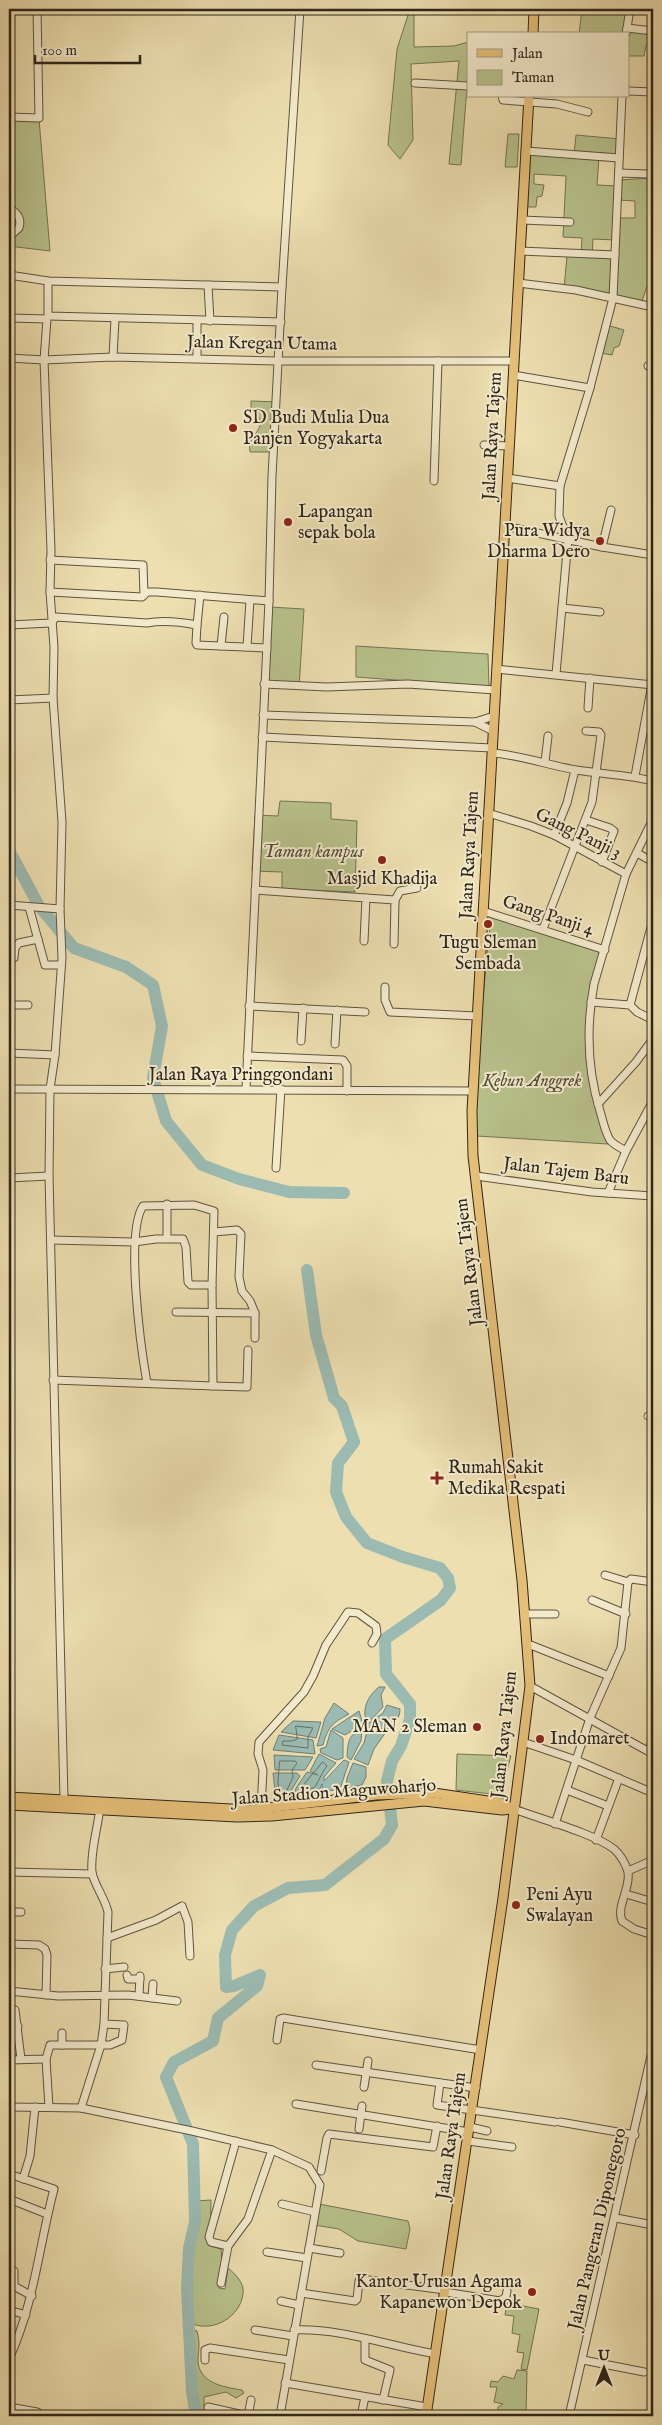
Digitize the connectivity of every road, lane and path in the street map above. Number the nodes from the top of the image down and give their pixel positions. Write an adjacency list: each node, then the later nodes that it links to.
1 (37, 9): 16 (street)
2 (300, 9): 31 (street)
3 (534, 9): 7 (main road)
4 (630, 9): 5 (street)
5 (627, 31): 6 (street)
6 (653, 31)
7 (533, 32)
8 (415, 83): 9 (street)
9 (467, 86)
10 (630, 91): 11 (street)
11 (653, 92)
12 (502, 98): 14 (street)
13 (622, 98): 18 (street)
14 (529, 99): 15 (street); 17 (main road, Jalan Raya Tajem)
15 (588, 112)
16 (9, 117)
17 (526, 151): 18 (street); 22 (main road, Jalan Raya Tajem)
18 (620, 158): 19 (street)
19 (619, 173): 20 (street); 26 (street)
20 (648, 174)
21 (9, 208): 24 (street)
22 (522, 220): 23 (street); 25 (main road, Jalan Raya Tajem)
23 (570, 222)
24 (9, 236)
25 (520, 251): 26 (street); 29 (main road, Jalan Raya Tajem)
26 (615, 255): 32 (street)
27 (9, 275): 28 (street)
28 (48, 281): 30 (street); 35 (street)
29 (518, 283): 32 (street); 45 (main road, Jalan Raya Tajem)
30 (208, 285): 31 (street); 37 (street)
31 (282, 287): 38 (street)
32 (613, 298): 33 (street); 47 (street)
33 (653, 307)
34 (9, 318): 42 (street)
35 (116, 319): 36 (street); 39 (street)
36 (197, 321): 37 (street); 41 (street)
37 (210, 321): 38 (street)
38 (281, 322): 43 (street)
39 (112, 357): 41 (street, Jalan Kregan Utama); 42 (street, Jalan Kregan Utama)
40 (9, 358): 42 (street, Jalan Kregan Utama)
41 (197, 358): 43 (street, Jalan Kregan Utama)
42 (44, 360): 58 (street)
43 (279, 360): 44 (street, Jalan Kregan Utama); 63 (street)
44 (438, 361): 45 (street, Jalan Kregan Utama); 51 (street)
45 (514, 361): 46 (main road, Jalan Raya Tajem)
46 (513, 375): 47 (street); 49 (main road, Jalan Raya Tajem)
47 (590, 388): 52 (street)
48 (484, 445): 49 (street)
49 (509, 446): 50 (main road, Jalan Raya Tajem)
50 (507, 478): 52 (street); 54 (main road, Jalan Raya Tajem)
51 (434, 481)
52 (560, 486): 55 (street)
53 (612, 510): 56 (street)
54 (505, 526): 55 (street); 74 (main road, Jalan Raya Tajem)
55 (568, 540): 56 (street); 64 (street)
56 (602, 547): 57 (street)
57 (653, 555)
58 (50, 560): 59 (street); 60 (street)
59 (50, 592): 60 (street); 68 (street)
60 (144, 595): 61 (street)
61 (200, 595): 62 (street); 70 (street)
62 (250, 600): 63 (street); 72 (street)
63 (269, 601): 73 (street)
64 (562, 608): 66 (street); 75 (street)
65 (9, 609): 69 (street)
66 (600, 612)
67 (224, 617): 71 (street)
68 (51, 623): 69 (street); 70 (street); 80 (street)
69 (10, 625)
70 (197, 625): 71 (street)
71 (221, 646): 72 (street)
72 (248, 647): 73 (street)
73 (267, 648): 77 (street)
74 (496, 669): 75 (street); 79 (main road, Jalan Raya Tajem)
75 (556, 674): 76 (street)
76 (590, 678): 78 (street); 82 (street)
77 (264, 684): 79 (street); 83 (street)
78 (652, 684): 94 (street)
79 (495, 690): 84 (main road, Jalan Raya Tajem)
80 (53, 698): 81 (street); 111 (street)
81 (9, 700)
82 (588, 708)
83 (263, 715): 85 (street); 89 (street)
84 (494, 716): 85 (street); 86 (main road, Jalan Raya Tajem)
85 (475, 722): 86 (street)
86 (493, 731): 90 (main road, Jalan Raya Tajem)
87 (586, 731): 93 (street)
88 (548, 736): 91 (street)
89 (262, 737): 90 (street); 106 (street)
90 (492, 750): 91 (street); 96 (main road, Jalan Raya Tajem)
91 (545, 762): 92 (street)
92 (575, 770): 93 (street); 99 (street)
93 (598, 772): 94 (street); 98 (street)
94 (635, 776): 95 (street)
95 (653, 781)
96 (488, 813): 99 (street, Gang Panji 3); 112 (main road, Jalan Raya Tajem)
97 (653, 819): 101 (street)
98 (586, 820): 100 (street); 102 (street)
99 (554, 835): 100 (street, Gang Panji 3)
100 (575, 848): 102 (street, Gang Panji 3); 114 (street)
101 (636, 853): 103 (street); 104 (street)
102 (602, 862): 104 (street, Gang Panji 3)
103 (653, 862)
104 (626, 874): 119 (street)
105 (417, 888): 108 (street)
106 (255, 890): 107 (street); 127 (street)
107 (366, 898): 108 (street); 117 (street)
108 (395, 900): 118 (street)
109 (9, 904): 110 (street)
110 (31, 907): 111 (street); 116 (street)
111 (60, 909): 121 (street)
112 (483, 911): 114 (street, Gang Panji 4); 131 (main road, Jalan Raya Tajem)
113 (653, 920): 115 (street)
114 (543, 928): 119 (street, Gang Panji 4)
115 (651, 938): 126 (street)
116 (38, 939): 120 (street); 121 (street)
117 (364, 941)
118 (394, 944)
119 (605, 950): 123 (street)
120 (9, 961)
121 (56, 963): 138 (street)
122 (385, 987): 131 (street)
123 (591, 1002): 126 (street); 148 (street)
124 (9, 1005): 125 (street)
125 (28, 1005)
126 (630, 1005): 132 (street)
127 (249, 1006): 128 (street); 139 (street)
128 (303, 1008): 129 (street); 134 (street)
129 (337, 1010): 130 (street); 136 (street)
130 (365, 1012)
131 (477, 1016): 146 (main road, Jalan Raya Tajem)
132 (653, 1020)
133 (653, 1039): 148 (street)
134 (301, 1041)
135 (9, 1044): 137 (street)
136 (335, 1044)
137 (9, 1053): 138 (street); 140 (street)
138 (55, 1054): 142 (street)
139 (247, 1056): 143 (street); 145 (street)
140 (9, 1080)
141 (9, 1089): 142 (street, Jalan Raya Pringgondani)
142 (50, 1089): 143 (street, Jalan Raya Pringgondani); 151 (street)
143 (246, 1089): 144 (street, Jalan Raya Pringgondani)
144 (281, 1089): 145 (street, Jalan Raya Pringgondani); 150 (street)
145 (347, 1091): 146 (street, Jalan Raya Pringgondani)
146 (472, 1091): 152 (main road, Jalan Raya Tajem)
147 (653, 1101): 149 (street)
148 (598, 1104): 149 (street)
149 (626, 1152): 154 (street)
150 (276, 1168)
151 (49, 1176): 153 (street); 159 (street)
152 (476, 1176): 154 (street, Jalan Tajem Baru); 174 (main road, Jalan Raya Tajem)
153 (9, 1178)
154 (608, 1193): 155 (street, Jalan Tajem Baru)
155 (653, 1196)
156 (168, 1204): 157 (street); 158 (street); 160 (street)
157 (214, 1232): 161 (street); 164 (street)
158 (168, 1238): 160 (street); 161 (street)
159 (51, 1240): 160 (street); 167 (street)
160 (134, 1242): 168 (street)
161 (212, 1285): 163 (street)
162 (176, 1312): 163 (street)
163 (212, 1312): 164 (street); 169 (street)
164 (255, 1313): 165 (street)
165 (255, 1338)
166 (248, 1350): 169 (street)
167 (53, 1380): 168 (street); 190 (street)
168 (147, 1383): 169 (street)
169 (213, 1386)
170 (605, 1575): 171 (street)
171 (628, 1582): 172 (street); 176 (street)
172 (653, 1582)
173 (592, 1600): 176 (street)
174 (525, 1614): 175 (street); 178 (main road, Jalan Raya Tajem)
175 (555, 1614)
176 (626, 1614): 179 (street)
177 (372, 1643): 195 (street)
178 (528, 1644): 179 (street); 180 (main road, Jalan Raya Tajem)
179 (609, 1676): 181 (street)
180 (530, 1686): 181 (street); 183 (main road, Jalan Raya Tajem)
181 (590, 1718): 184 (street); 185 (street)
182 (653, 1738): 184 (street)
183 (523, 1742): 185 (street); 196 (main road, Jalan Raya Tajem)
184 (651, 1753)
185 (576, 1760): 186 (street); 187 (street)
186 (618, 1778): 188 (street); 194 (street)
187 (566, 1790): 194 (street); 197 (street)
188 (653, 1794)
189 (9, 1797): 190 (main road, Jalan Stadion Maguwoharjo)
190 (64, 1798): 193 (main road, Jalan Stadion Maguwoharjo)
191 (402, 1798): 193 (main road, Jalan Stadion Maguwoharjo); 195 (main road, Jalan Stadion Maguwoharjo); 196 (main road, Jalan Stadion Maguwoharjo)
192 (9, 1805): 193 (main road, Jalan Stadion Maguwoharjo)
193 (100, 1806): 195 (main road, Jalan Stadion Maguwoharjo); 202 (street)
194 (608, 1806): 198 (street)
195 (261, 1809)
196 (514, 1809): 197 (street); 228 (main road, Jalan Raya Tajem)
197 (555, 1824): 198 (street)
198 (596, 1840): 200 (street)
199 (653, 1860): 200 (street)
200 (628, 1871): 203 (street)
201 (9, 1872): 202 (street)
202 (92, 1874): 208 (street)
203 (626, 1894): 204 (street); 207 (street)
204 (653, 1902)
205 (9, 1912): 206 (street)
206 (21, 1912)
207 (653, 1935)
208 (107, 1938): 210 (street); 211 (street)
209 (9, 1944): 214 (street)
210 (190, 1956)
211 (105, 1968): 215 (street); 216 (street)
212 (153, 1984): 217 (street)
213 (9, 1992): 214 (street)
214 (46, 1995): 215 (street)
215 (104, 1995): 216 (street); 220 (street)
216 (138, 1996): 217 (street)
217 (152, 1998): 218 (street)
218 (177, 2001)
219 (15, 2010): 222 (street)
220 (104, 2024): 226 (street); 226 (street)
221 (9, 2026): 222 (street)
222 (18, 2026): 229 (street)
223 (62, 2033): 225 (street)
224 (277, 2040): 228 (street)
225 (62, 2045): 226 (street); 230 (street)
226 (101, 2045): 243 (street)
227 (653, 2047): 250 (street, Jalan Pangeran Diponegoro)
228 (481, 2050): 237 (main road, Jalan Raya Tajem)
229 (21, 2059): 230 (street); 231 (street)
230 (46, 2059): 242 (street)
231 (9, 2060)
232 (368, 2061): 234 (street)
233 (316, 2065): 234 (street)
234 (366, 2072): 235 (street); 236 (street)
235 (440, 2083): 237 (street); 244 (street)
236 (364, 2087)
237 (476, 2088): 244 (main road, Jalan Raya Tajem)
238 (296, 2104): 245 (street)
239 (9, 2106): 241 (street)
240 (362, 2106): 245 (street)
241 (35, 2107): 242 (street); 256 (street)
242 (49, 2107): 243 (street)
243 (81, 2108): 251 (street)
244 (473, 2110): 249 (main road, Jalan Raya Tajem); 250 (street)
245 (361, 2116): 246 (street); 247 (street)
246 (437, 2126): 249 (street); 254 (street)
247 (359, 2129)
248 (487, 2131): 249 (street)
249 (469, 2133): 252 (street); 270 (main road, Jalan Raya Tajem)
250 (635, 2135): 261 (street, Jalan Pangeran Diponegoro)
251 (236, 2141): 253 (street); 263 (street)
252 (512, 2147)
253 (272, 2150): 259 (street); 263 (street)
254 (321, 2171)
255 (9, 2174): 256 (street)
256 (23, 2179): 260 (street)
257 (9, 2199): 260 (street)
258 (282, 2204): 259 (street)
259 (315, 2212): 264 (street)
260 (47, 2214): 273 (street)
261 (616, 2218): 262 (street); 286 (street, Jalan Pangeran Diponegoro)
262 (653, 2225)
263 (228, 2246): 269 (street)
264 (309, 2248): 266 (street); 267 (street)
265 (267, 2252): 267 (street)
266 (340, 2253)
267 (307, 2258): 272 (street)
268 (14, 2271): 273 (street)
269 (221, 2282)
270 (445, 2291): 271 (street); 272 (street); 282 (main road, Jalan Raya Tajem)
271 (507, 2291)
272 (301, 2293): 275 (street)
273 (32, 2296): 277 (street)
274 (281, 2301): 275 (street)
275 (299, 2305): 279 (street)
276 (9, 2310): 277 (street)
277 (26, 2315): 281 (street)
278 (255, 2330): 279 (street)
279 (294, 2333): 280 (street); 285 (street)
280 (365, 2340): 282 (street); 291 (street)
281 (12, 2342): 283 (street)
282 (436, 2354): 294 (main road, Jalan Raya Tajem)
283 (9, 2359)
284 (205, 2360): 285 (street)
285 (289, 2360): 288 (street)
286 (583, 2360): 287 (street); 299 (street, Jalan Pangeran Diponegoro)
287 (644, 2372)
288 (285, 2383): 289 (street); 297 (street)
289 (365, 2397): 291 (street); 298 (street)
290 (250, 2400): 296 (street)
291 (384, 2400): 294 (street)
292 (9, 2407): 295 (street)
293 (208, 2407): 296 (street)
294 (427, 2412)
295 (44, 2416)
296 (248, 2416)
297 (280, 2416)
298 (361, 2416)
299 (569, 2416)

